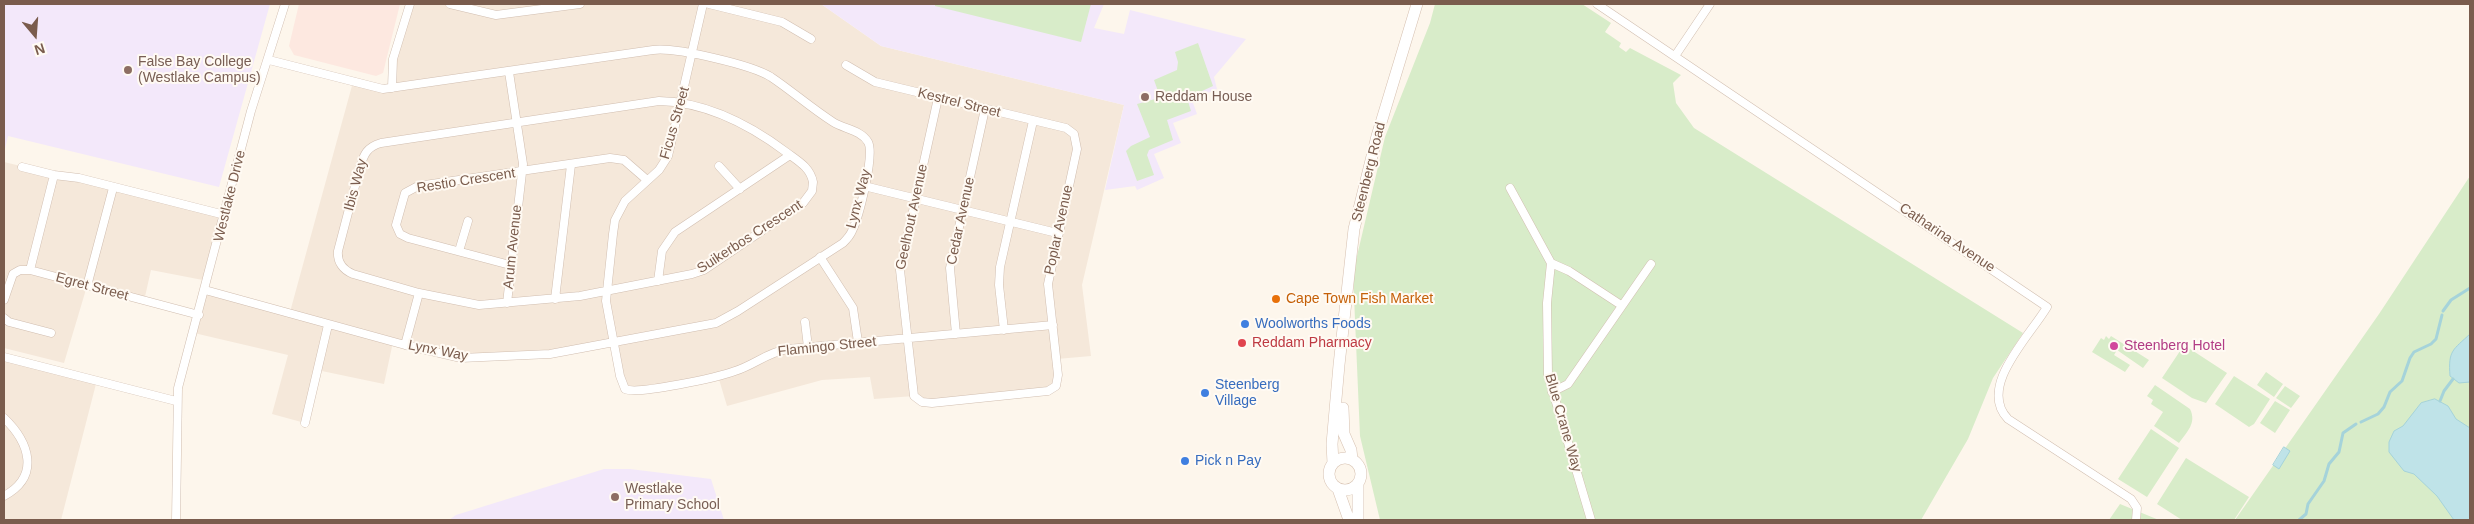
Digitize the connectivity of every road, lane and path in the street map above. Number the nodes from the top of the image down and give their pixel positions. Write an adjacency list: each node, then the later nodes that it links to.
1 (285, 4): 13 (street, Westlake Drive)
2 (410, 4): 16 (street)
3 (450, 4): 4 (street)
4 (580, 4)
5 (703, 4): 11 (street, Ficus Street)
6 (709, 4): 10 (street)
7 (1417, 4): 66 (main road, Steenberg Road)
8 (1597, 4): 12 (street, Catharina Avenue)
9 (1710, 4): 12 (street)
10 (811, 39)
11 (692, 53): 15 (street, Lynx Way); 18 (street, Ficus Street); 30 (street, Lynx Way)
12 (1675, 56): 84 (street, Catharina Avenue)
13 (269, 60): 16 (street, Lynx Way); 36 (street, Westlake Drive)
14 (846, 65): 17 (street, Kestrel Street)
15 (509, 72): 16 (street, Lynx Way); 21 (street, Arum Avenue)
16 (392, 88)
17 (938, 98): 19 (street, Kestrel Street); 34 (street, Geelhout Avenue)
18 (681, 104): 21 (street, Ibis Way); 23 (street, Suikerbos Crescent); 29 (street, Ficus Street)
19 (986, 109): 20 (street, Kestrel Street); 35 (street, Cedar Avenue)
20 (1033, 121): 22 (street, Kestrel Street); 38 (street)
21 (517, 123): 27 (street, Arum Avenue); 50 (street, Ibis Way)
22 (1074, 134): 39 (street, Poplar Avenue)
23 (790, 155): 33 (street); 46 (street, Suikerbos Crescent)
24 (571, 165): 27 (street, Restio Crescent); 29 (street, Restio Crescent); 51 (street)
25 (719, 166): 33 (street)
26 (22, 167): 28 (street)
27 (522, 172): 40 (street, Restio Crescent); 44 (street, Arum Avenue)
28 (54, 175): 31 (street); 45 (street)
29 (648, 180): 49 (street, Ficus Street)
30 (864, 186): 34 (street); 41 (street, Lynx Way)
31 (113, 188): 36 (street); 47 (street)
32 (1510, 188): 42 (street)
33 (740, 189): 46 (street)
34 (916, 199): 35 (street); 63 (street, Geelhout Avenue)
35 (963, 210): 38 (street); 62 (street, Cedar Avenue)
36 (225, 215): 48 (street, Westlake Drive)
37 (468, 221): 40 (street)
38 (1010, 222): 39 (street); 60 (street)
39 (1057, 233): 59 (street, Poplar Avenue)
40 (459, 251): 44 (street, Restio Crescent)
41 (820, 257): 64 (street); 65 (street, Lynx Way)
42 (1551, 263): 54 (street); 71 (street, Blue Crane Way)
43 (1651, 264): 54 (street)
44 (510, 265): 53 (street, Arum Avenue)
45 (30, 270): 47 (street, Egret Street); 52 (street)
46 (658, 281): 49 (street, Suikerbos Crescent)
47 (87, 286): 55 (street, Egret Street)
48 (205, 290): 55 (street, Westlake Drive); 58 (street, Lynx Way)
49 (607, 291): 51 (street, Ibis Way); 65 (street, Ficus Street)
50 (419, 293): 53 (street, Ibis Way); 67 (street)
51 (555, 299): 53 (street, Ibis Way)
52 (4, 300)
53 (507, 303)
54 (1622, 305): 71 (street)
55 (199, 316): 72 (street, Westlake Drive)
56 (4, 318): 61 (street)
57 (804, 322): 68 (street)
58 (328, 324): 67 (street, Lynx Way); 74 (street)
59 (1053, 325): 60 (street, Flamingo Street); 70 (street, Poplar Avenue)
60 (1004, 330): 62 (street, Flamingo Street)
61 (51, 333)
62 (956, 334): 63 (street, Flamingo Street)
63 (906, 338): 64 (street, Flamingo Street); 70 (street, Geelhout Avenue)
64 (858, 342): 68 (street, Flamingo Street)
65 (614, 343): 67 (street, Lynx Way); 68 (street, Flamingo Street)
66 (1342, 344): 75 (main road, Steenberg Road); 76 (main road, Steenberg Road)
67 (405, 345)
68 (808, 347)
69 (4, 357): 72 (street)
70 (1056, 386)
71 (1552, 392): 83 (street, Blue Crane Way)
72 (176, 402): 80 (street, Westlake Drive)
73 (4, 418): 79 (street)
74 (305, 423)
75 (1352, 459): 76 (main road); 77 (main road)
76 (1333, 463): 78 (main road)
77 (1358, 484): 78 (main road); 82 (main road)
78 (1338, 489): 81 (main road)
79 (4, 496)
80 (176, 520)
81 (1350, 520)
82 (1358, 520)
83 (1591, 520)
84 (2136, 520)

